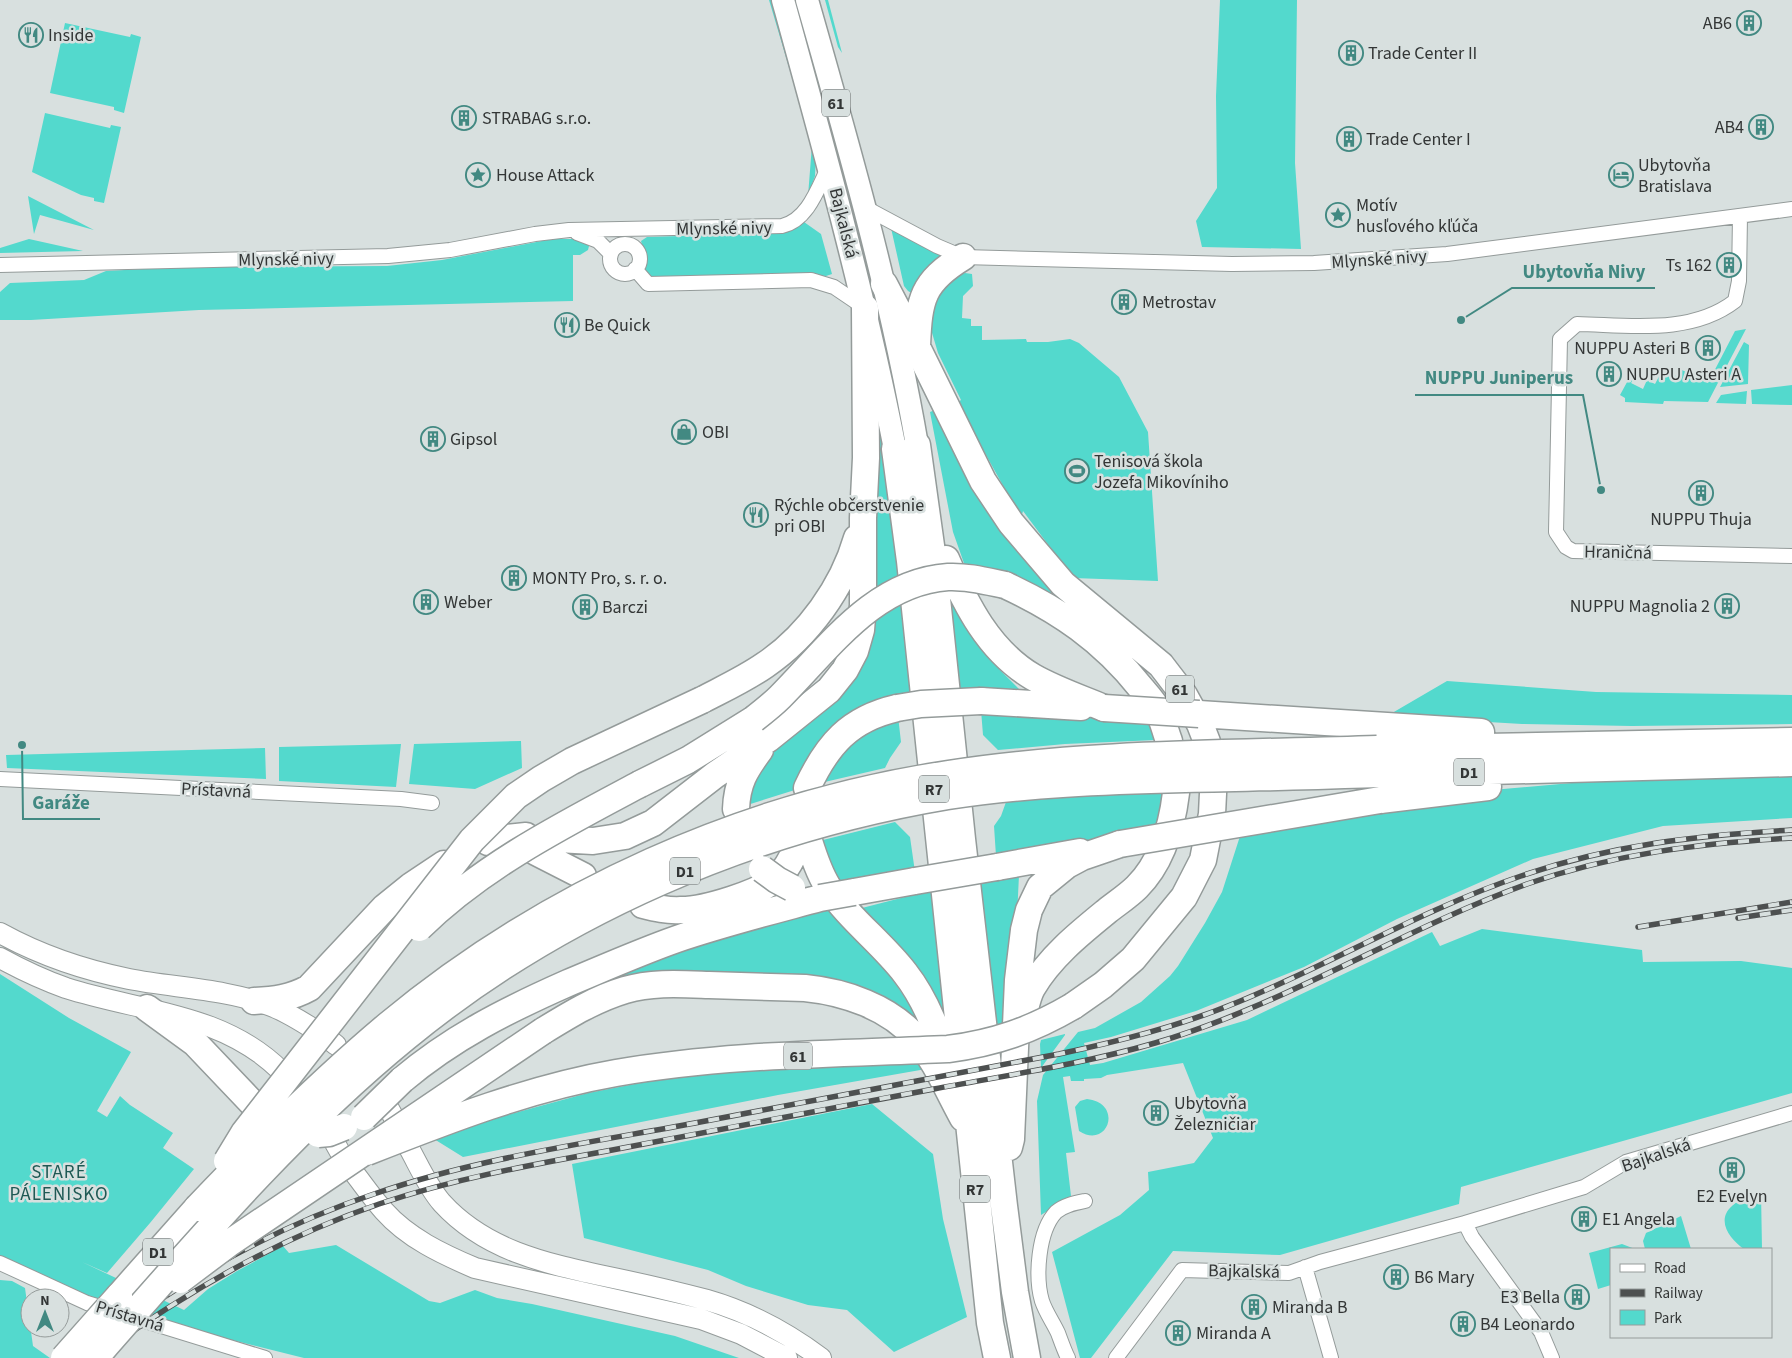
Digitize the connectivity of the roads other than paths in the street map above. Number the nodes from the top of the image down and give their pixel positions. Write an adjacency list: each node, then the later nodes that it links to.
1 (783, 0): 3 (main road, Bajkalská / 61)
2 (807, 0): 4 (main road, Bajkalská / 61)
3 (829, 166): 8 (street, Mlynské nivy); 15 (main road, Bajkalská / 61)
4 (864, 206): 11 (street); 14 (main road, Bajkalská / 61)
5 (1792, 209): 6 (street, Mlynské nivy)
6 (1740, 216): 11 (street, Mlynské nivy); 20 (street, Hraničná)
7 (606, 229): 8 (street, Mlynské nivy); 9 (street, Mlynské nivy); 10 (street, Mlynské nivy)
8 (647, 229): 10 (street)
9 (569, 230): 10 (street, Mlynské nivy); 12 (street, Mlynské nivy)
10 (620, 248): 13 (street, Mlynské nivy); 13 (street, Mlynské nivy)
11 (963, 257): 16 (highway)
12 (0, 265)
13 (636, 269): 15 (street)
14 (884, 284): 16 (highway, 61); 17 (main road, Bajkalská)
15 (865, 308): 17 (main road, Bajkalská); 19 (highway)
16 (917, 346): 54 (highway, 61, bridge)
17 (906, 447): 18 (highway, R7); 52 (highway, R7)
18 (927, 514): 21 (highway); 57 (highway, R7)
19 (863, 518): 22 (highway); 43 (highway, bridge)
20 (1792, 556)
21 (1104, 708): 25 (highway, bridge); 29 (highway, bridge)
22 (761, 729): 23 (highway, bridge); 32 (highway); 34 (highway); 43 (highway, bridge)
23 (1169, 741)
24 (1792, 741): 26 (highway, D1)
25 (1377, 750): 26 (highway, D1); 59 (highway, D1, bridge); 63 (highway, D1, bridge)
26 (1561, 758): 27 (highway, D1); 35 (highway, bridge)
27 (1792, 763)
28 (0, 779): 31 (street, Prístavná)
29 (807, 788)
30 (1176, 793): 46 (highway)
31 (432, 803)
32 (736, 810)
33 (488, 842): 34 (highway)
34 (533, 843): 38 (highway)
35 (1120, 844): 39 (highway, bridge); 46 (highway)
36 (444, 864): 44 (highway)
37 (757, 864): 39 (highway, bridge)
38 (582, 876)
39 (820, 898): 51 (highway, bridge)
40 (642, 905): 52 (highway)
41 (0, 933): 44 (main road)
42 (0, 958): 45 (main road)
43 (354, 992): 59 (highway, bridge)
44 (254, 1001): 47 (main road)
45 (147, 1008): 48 (main road); 49 (highway)
46 (1016, 1038): 57 (highway)
47 (327, 1039)
48 (282, 1071)
49 (254, 1105)
50 (1792, 1113): 60 (street, Bajkalská)
51 (356, 1122): 55 (main road)
52 (969, 1130): 54 (highway, bridge); 69 (highway, R7)
53 (409, 1148): 68 (main road)
54 (367, 1152): 63 (highway, bridge)
55 (341, 1154)
56 (355, 1174): 67 (main road)
57 (1001, 1178): 70 (highway, R7)
58 (1085, 1201): 71 (street)
59 (197, 1208): 64 (highway, D1, bridge)
60 (1465, 1223): 62 (street, Bajkalská); 74 (street)
61 (0, 1263): 66 (street, Prístavná)
62 (1305, 1267): 72 (street, Bajkalská); 73 (street, Bajkalská)
63 (140, 1307): 65 (highway, D1, bridge)
64 (64, 1358)
65 (95, 1358)
66 (265, 1358)
67 (787, 1358)
68 (821, 1358)
69 (996, 1358)
70 (1027, 1358)
71 (1068, 1358)
72 (1116, 1358)
73 (1331, 1358)
74 (1552, 1358)

